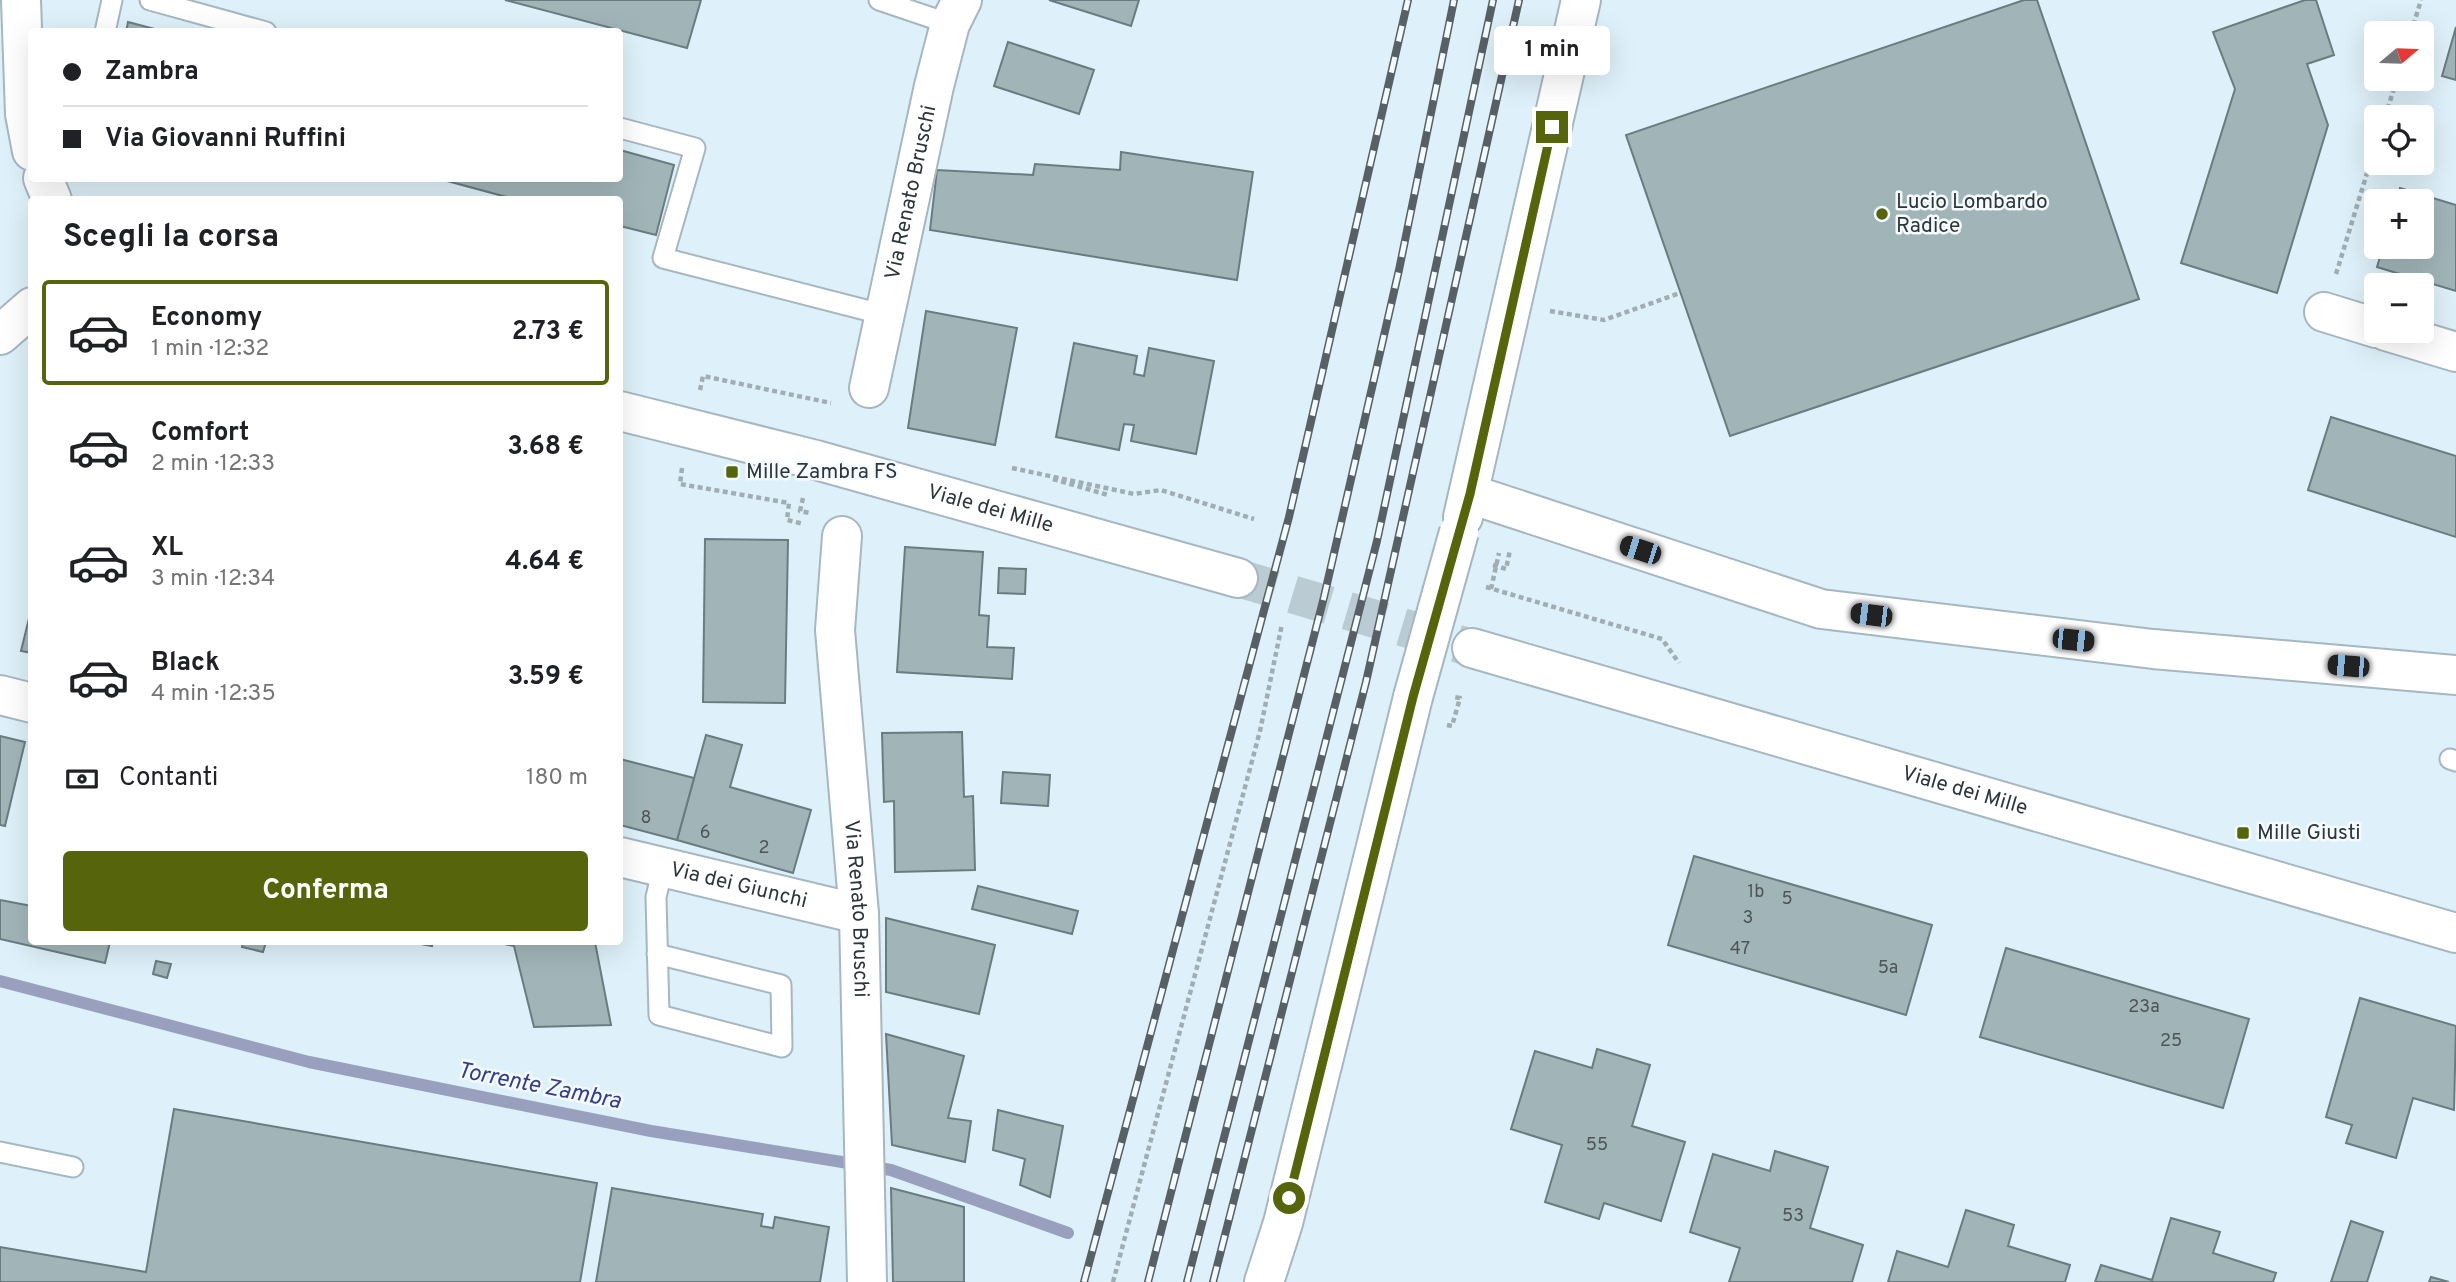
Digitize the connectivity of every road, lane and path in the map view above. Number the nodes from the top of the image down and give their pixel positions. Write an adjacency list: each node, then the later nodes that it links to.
1 (3, 0): 8 (street)
2 (21, 0): 13 (street)
3 (112, 0): 11 (lane)
4 (150, 0): 12 (lane)
5 (879, 0): 9 (lane)
6 (1581, 0): 19 (street)
7 (2421, 0): 10 (path)
8 (0, 5)
9 (956, 12): 22 (street, Via Renato Bruschi)
10 (2415, 21)
11 (106, 28)
12 (252, 28)
13 (28, 125)
14 (623, 129): 22 (lane)
15 (0, 135): 16 (street)
16 (28, 164)
17 (2366, 175): 21 (path)
18 (1680, 293): 19 (path)
19 (1513, 304): 33 (street)
20 (28, 311): 25 (street)
21 (2324, 312): 23 (street)
22 (885, 315): 28 (street, Via Renato Bruschi)
23 (2364, 324)
24 (28, 327): 25 (street)
25 (0, 336)
26 (2426, 343): 27 (street)
27 (2456, 352)
28 (869, 387): 29 (path)
29 (699, 394)
30 (623, 412): 39 (street, Viale dei Mille)
31 (683, 462): 35 (path)
32 (1012, 468): 34 (path)
33 (1470, 494): 45 (street); 57 (street, bridge)
34 (1254, 519)
35 (842, 536): 50 (street, Via Renato Bruschi)
36 (1502, 541): 41 (path)
37 (1512, 543): 38 (path)
38 (1506, 569)
39 (1238, 578)
40 (1478, 585): 41 (path)
41 (1491, 589): 44 (path)
42 (1282, 624): 56 (path)
43 (1472, 648): 51 (street, Viale dei Mille)
44 (1679, 663)
45 (2456, 675)
46 (0, 695): 47 (street)
47 (28, 702)
48 (623, 858): 49 (street, Via dei Giunchi)
49 (663, 869): 50 (street, Via dei Giunchi); 52 (lane)
50 (859, 914): 55 (street, Via Renato Bruschi)
51 (2456, 933)
52 (657, 954): 52 (lane)
53 (0, 1152): 54 (lane)
54 (73, 1167)
55 (867, 1282)
56 (1113, 1282)
57 (1264, 1282)

